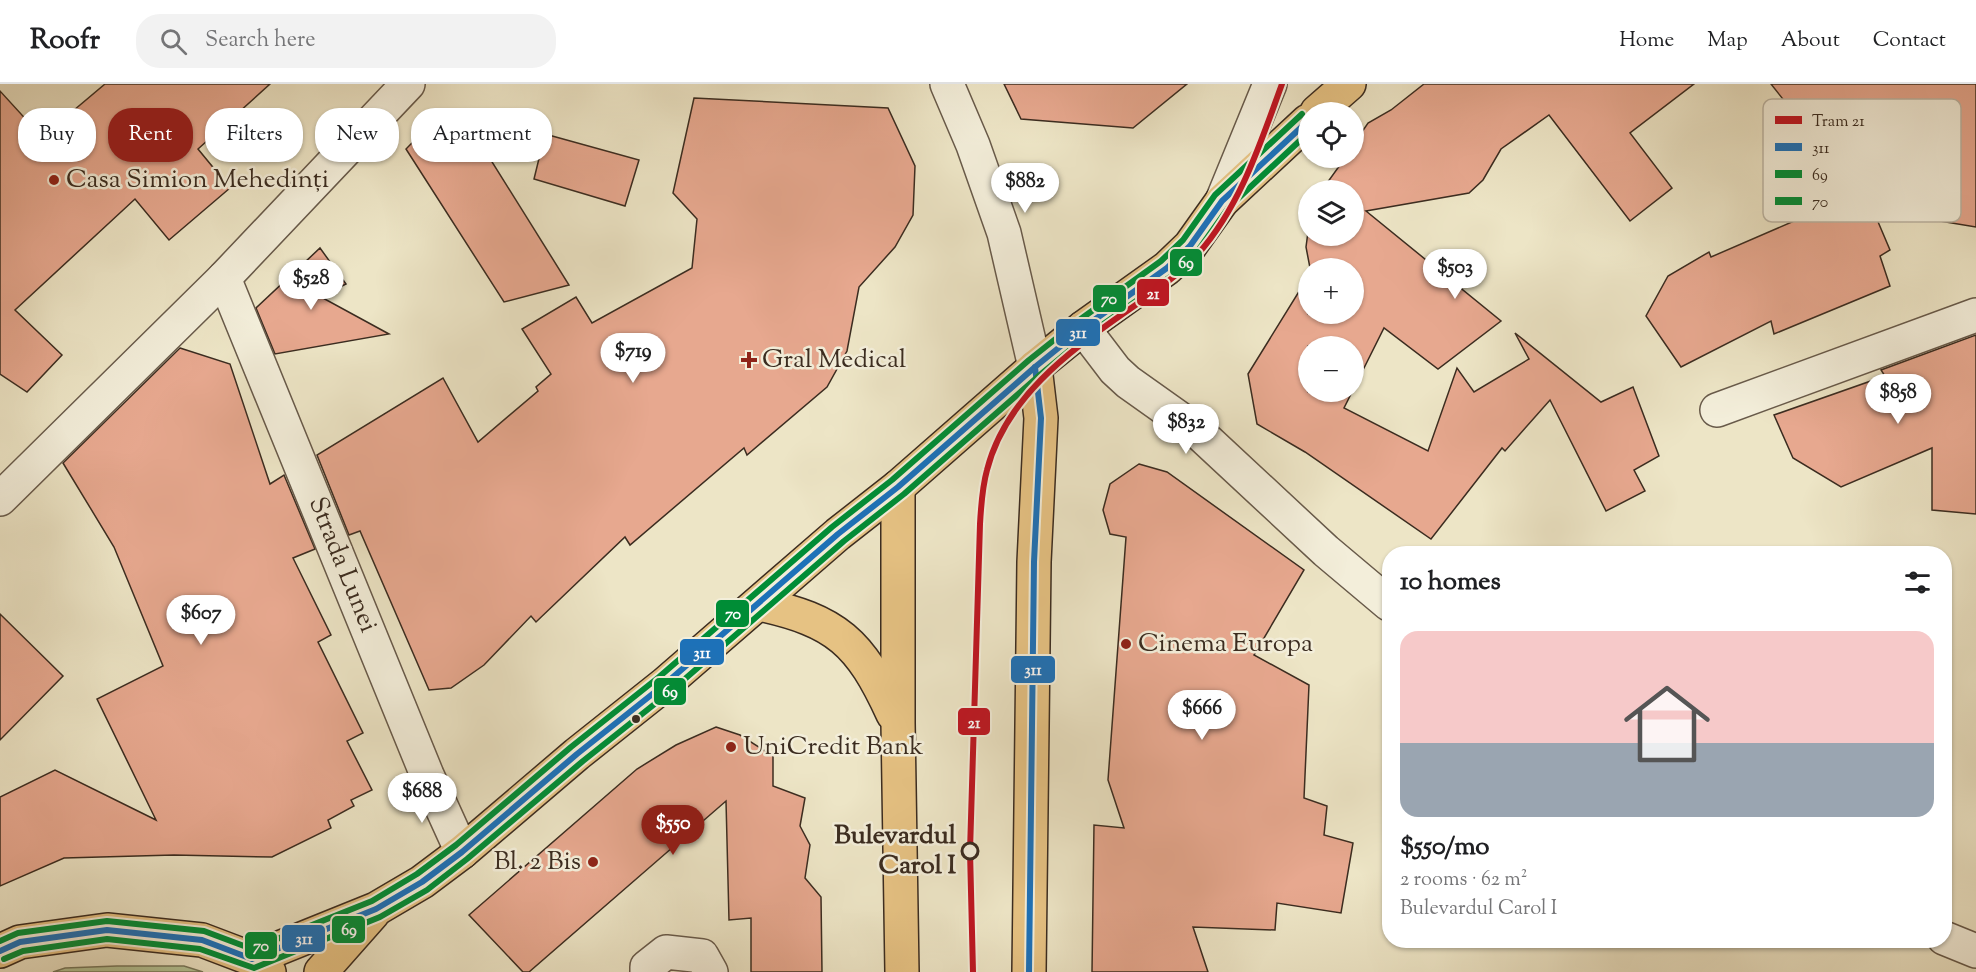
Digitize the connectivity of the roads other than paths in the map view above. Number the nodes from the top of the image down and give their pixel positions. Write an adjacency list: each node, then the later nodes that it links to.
1 (408, 84): 8 (street)
2 (947, 84): 11 (street)
3 (1270, 84): 7 (street)
4 (1349, 84): 5 (main road)
5 (1328, 102)
6 (1298, 130): 7 (main road)
7 (1222, 201): 10 (main road)
8 (224, 278): 14 (street); 18 (street, Strada Lunei)
9 (1976, 315): 12 (street)
10 (1083, 328): 11 (main road); 15 (street)
11 (1035, 367): 13 (main road); 28 (main road)
12 (1717, 410)
13 (898, 487): 16 (main road); 17 (main road)
14 (0, 499)
15 (1382, 598)
16 (759, 604): 17 (main road); 18 (main road)
17 (898, 723): 27 (main road)
18 (462, 852): 19 (main road)
19 (376, 909): 23 (main road); 24 (main road)
20 (1952, 941): 22 (street)
21 (0, 951): 23 (main road)
22 (1976, 951)
23 (261, 965)
24 (321, 972)
25 (646, 972): 26 (street)
26 (711, 972)
27 (902, 972)
28 (1029, 972)

